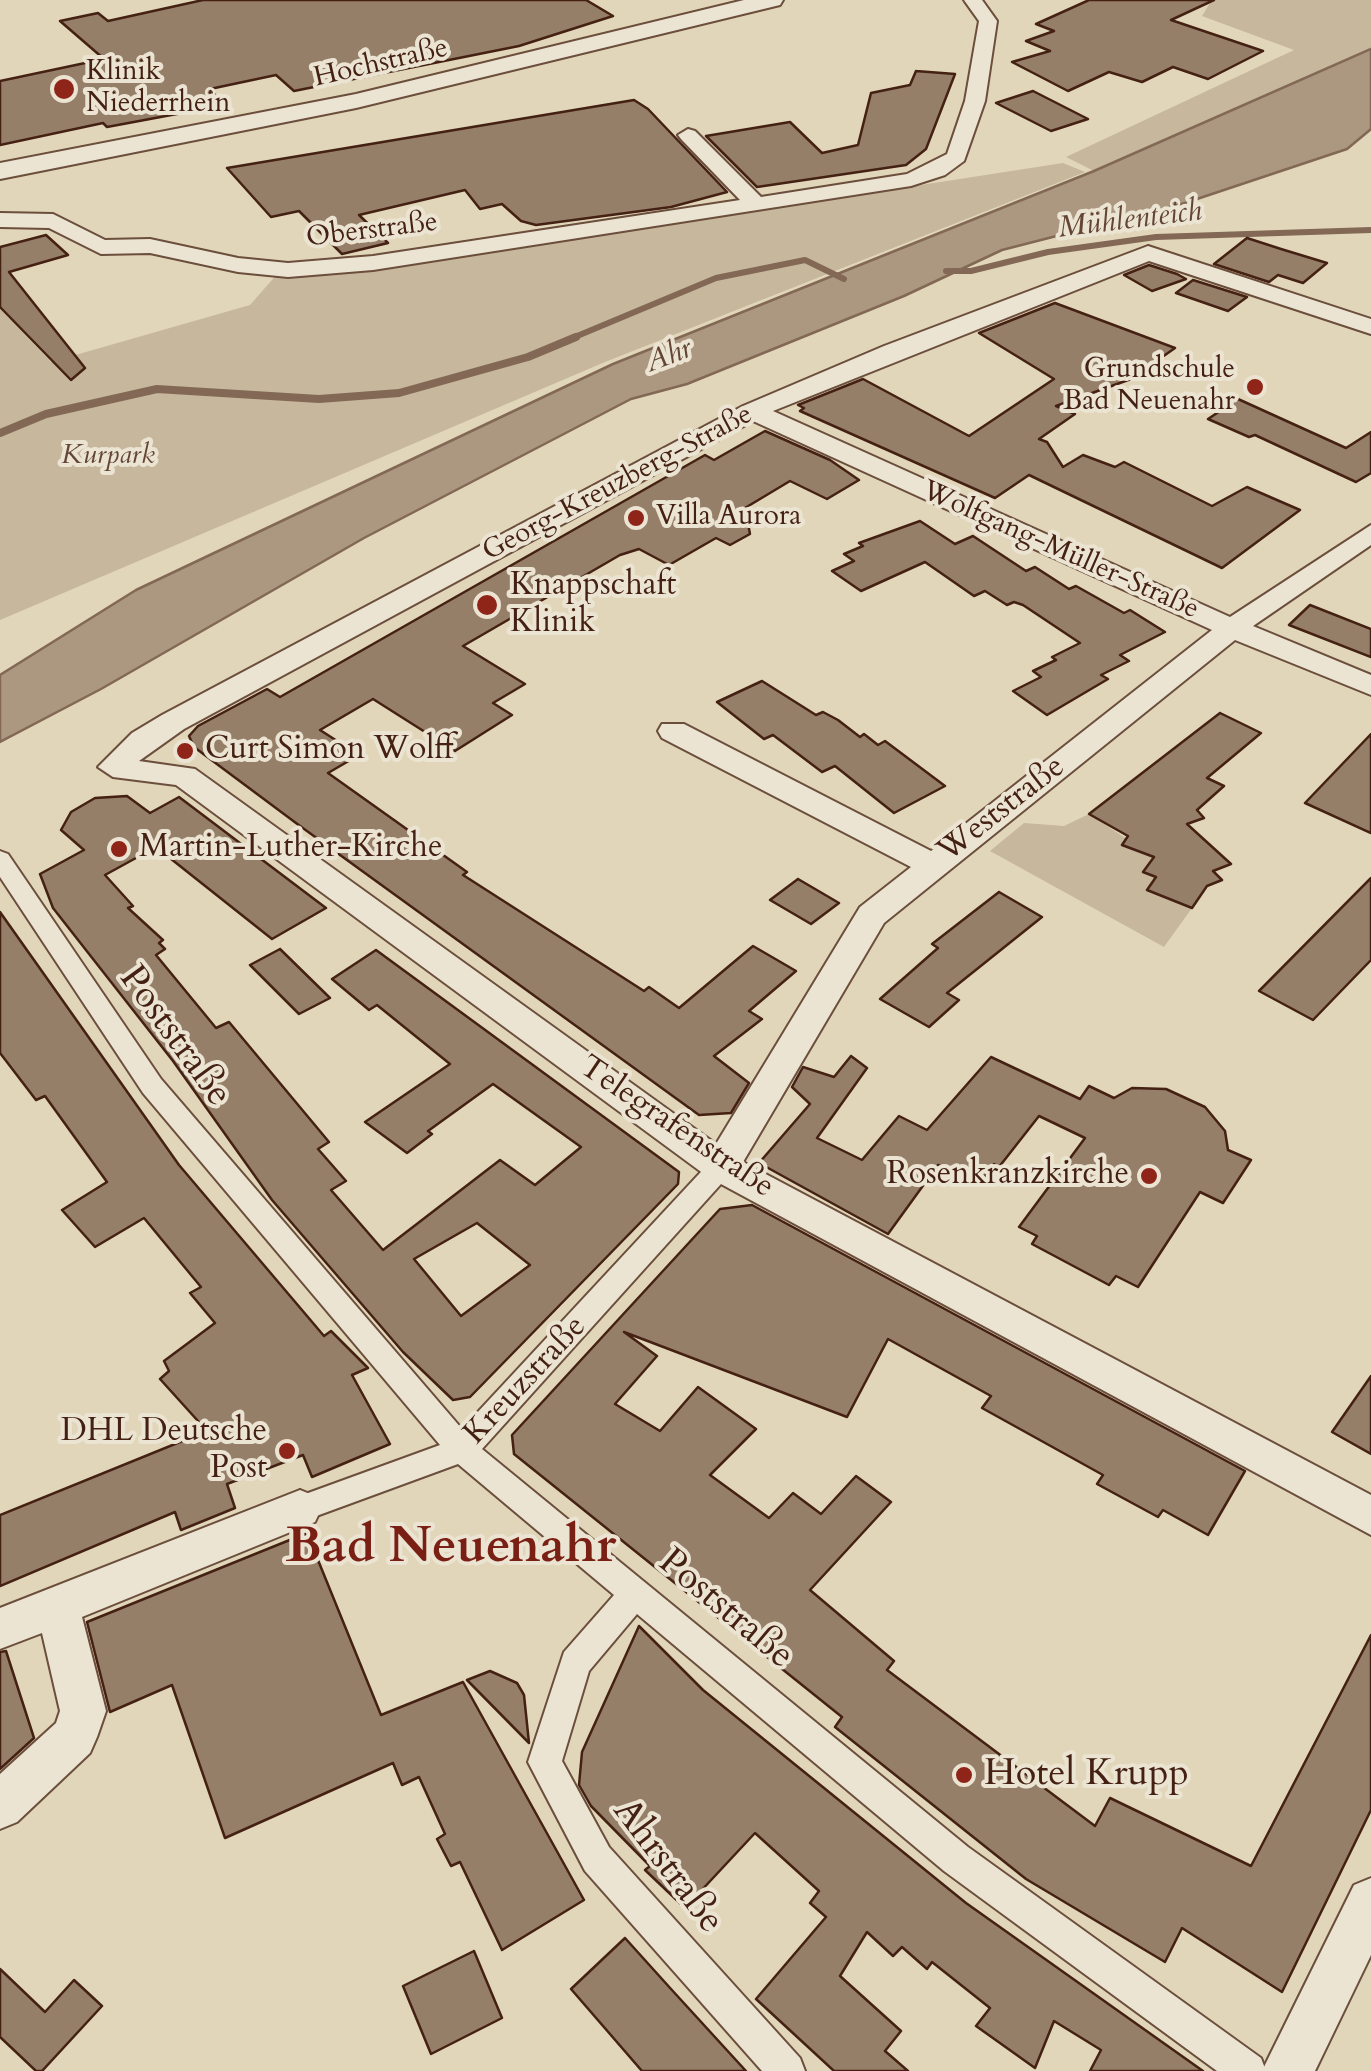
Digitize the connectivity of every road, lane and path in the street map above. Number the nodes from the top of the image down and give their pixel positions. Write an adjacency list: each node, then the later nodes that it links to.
1 (772, 0): 4 (street, Hochstraße)
2 (973, 0): 5 (street, Oberstraße)
3 (688, 135): 5 (street)
4 (0, 170)
5 (757, 206): 6 (street, Oberstraße)
6 (0, 220)
7 (1371, 327): 8 (street, Georg-Kreuzberg-Straße)
8 (752, 410): 10 (street, Wolfgang-Müller-Straße); 13 (street, Georg-Kreuzberg-Straße)
9 (1371, 533): 10 (street, Weststraße)
10 (1232, 628): 11 (street, Wolfgang-Müller-Straße); 15 (street, Weststraße)
11 (1371, 686)
12 (672, 731): 15 (street)
13 (114, 767): 16 (street, Telegrafenstraße)
14 (0, 859): 17 (street, Poststraße)
15 (932, 865): 16 (street, Weststraße)
16 (721, 1167): 17 (street, Kreuzstraße); 19 (street, Telegrafenstraße)
17 (462, 1450): 18 (street, Kreuzstraße); 20 (street, Poststraße)
18 (300, 1508): 21 (street, Kreuzstraße)
19 (1371, 1516)
20 (638, 1592): 25 (street, Ahrstraße); 26 (street, Poststraße)
21 (57, 1605): 22 (street, Kreuzstraße); 23 (street)
22 (0, 1629)
23 (0, 1806)
24 (1371, 1902): 27 (street)
25 (786, 2071)
26 (1248, 2071)
27 (1288, 2071)

